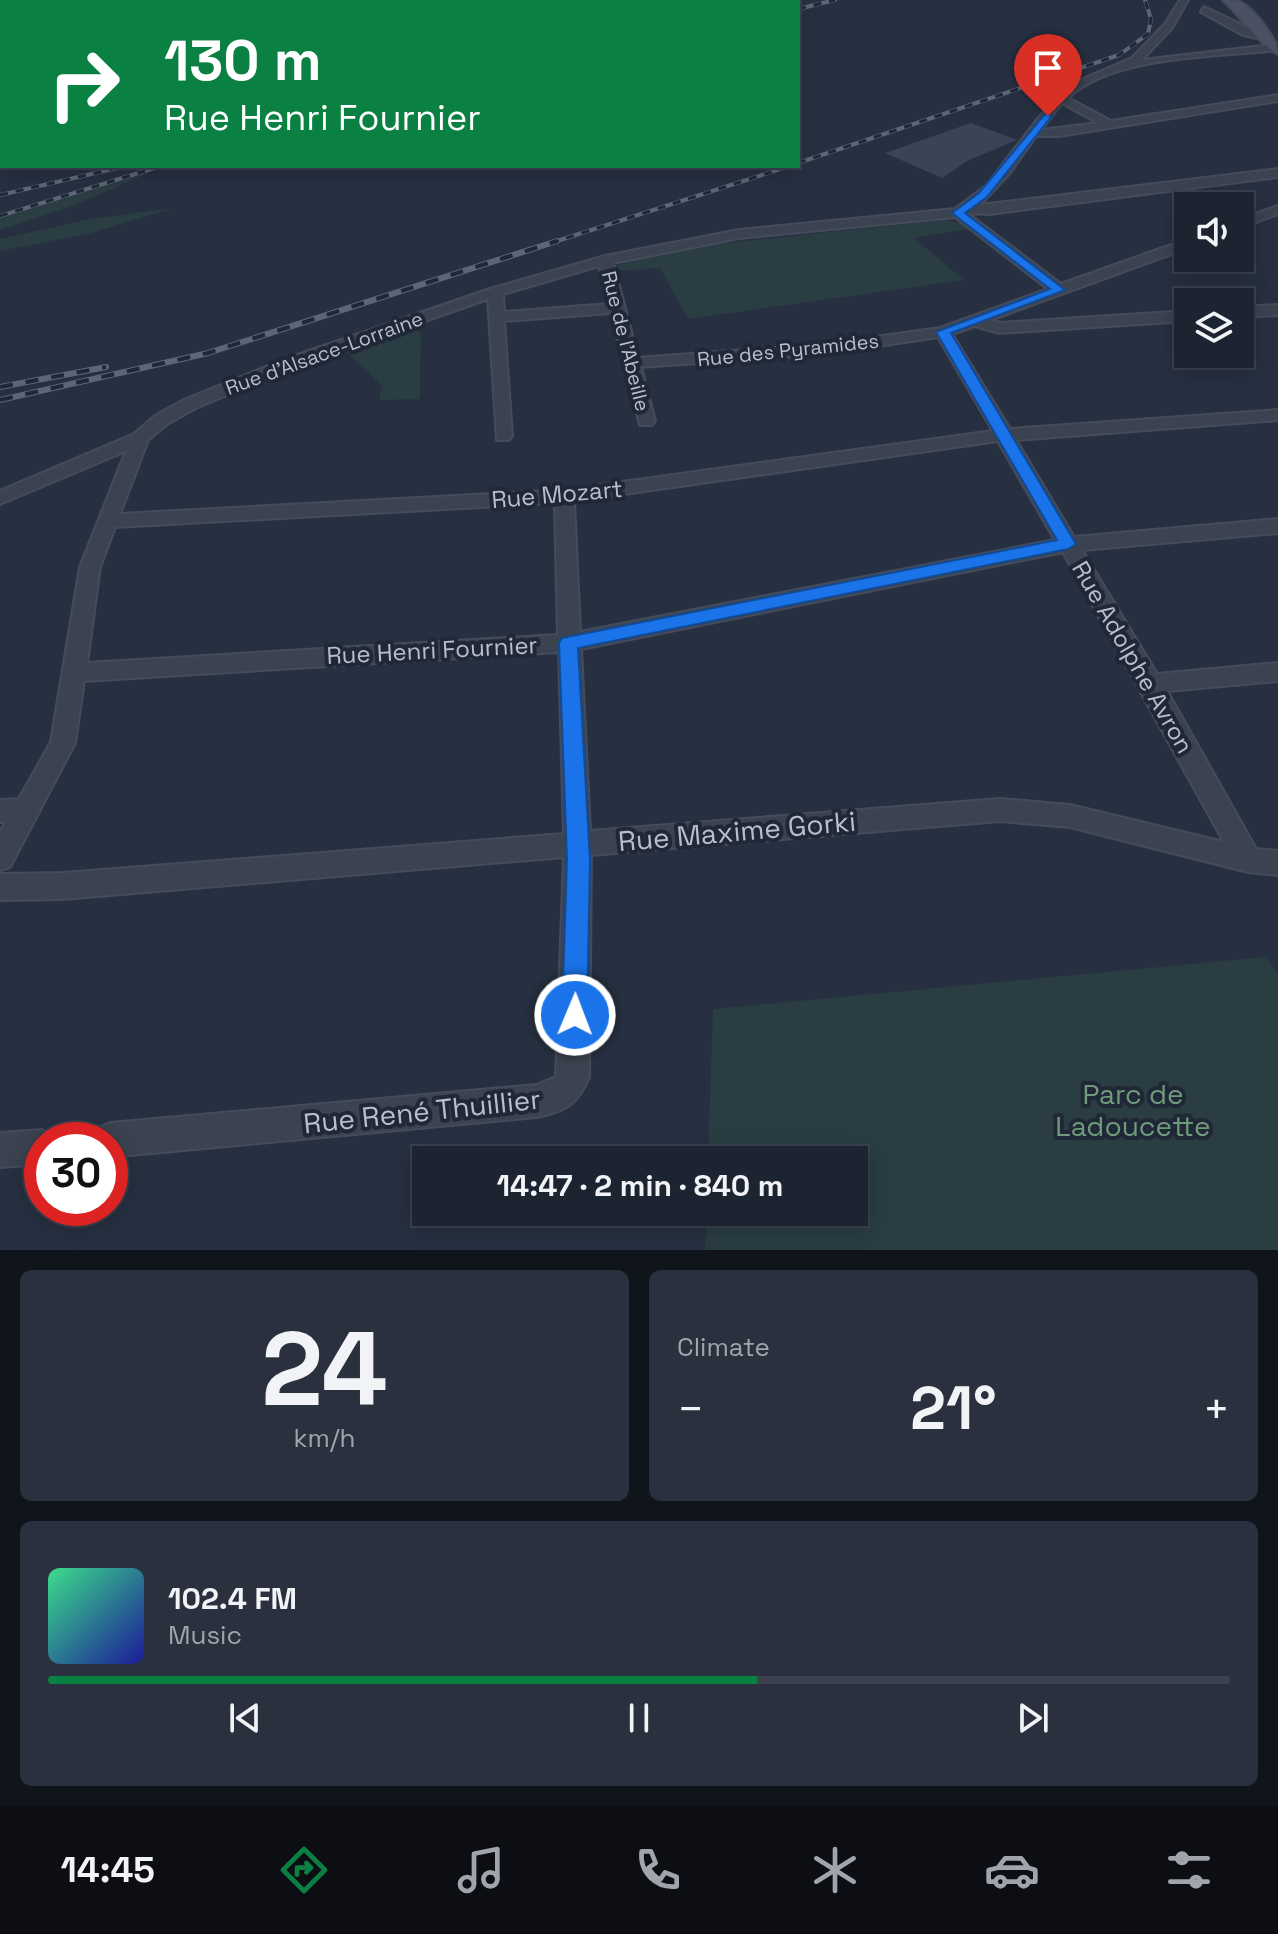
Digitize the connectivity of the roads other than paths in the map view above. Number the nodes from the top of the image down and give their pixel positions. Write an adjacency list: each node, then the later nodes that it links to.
1 (1184, 0): 6 (street)
2 (1241, 2): 4 (main road)
3 (1204, 10): 4 (street)
4 (1261, 36): 5 (main road)
5 (1276, 48): 6 (street)
6 (1131, 64): 8 (street)
7 (1278, 98): 9 (street)
8 (1062, 99): 9 (street); 10 (street)
9 (1107, 124): 10 (street)
10 (1034, 133): 12 (street)
11 (1278, 173): 12 (street, Rue d'Alsace-Lorraine)
12 (964, 210): 16 (street, Rue d'Alsace-Lorraine); 17 (street)
13 (1278, 210): 14 (street)
14 (1254, 219)
15 (1174, 248): 17 (street, Rue des Pyramides)
16 (605, 260): 18 (street, Rue d'Alsace-Lorraine); 19 (street, Rue de l'Abeille)
17 (1059, 290): 24 (street, Rue des Pyramides)
18 (495, 292): 22 (street); 31 (street, Rue d'Alsace-Lorraine)
19 (619, 308): 22 (street); 26 (street, Rue de l'Abeille)
20 (1278, 310): 21 (street)
21 (1254, 311)
22 (497, 317): 30 (street)
23 (1174, 317): 24 (street)
24 (974, 320): 25 (street, Rue des Pyramides)
25 (943, 332): 26 (street, Rue des Pyramides); 29 (street, Rue Adolphe Avron)
26 (632, 363): 28 (street, Rue de l'Abeille)
27 (1278, 415): 29 (street, Rue Mozart)
28 (646, 421)
29 (1005, 435): 32 (street, Rue Mozart); 36 (street, Rue Adolphe Avron)
30 (503, 436)
31 (140, 438): 33 (street, Rue d'Alsace-Lorraine); 34 (street)
32 (564, 496): 34 (street, Rue Mozart); 37 (street, Rue René Thuillier)
33 (0, 498)
34 (107, 521): 39 (street)
35 (1278, 526): 36 (street, Rue Henri Fournier)
36 (1068, 544): 37 (street, Rue Henri Fournier); 40 (street, Rue Adolphe Avron)
37 (568, 643): 39 (street, Rue Henri Fournier); 42 (street, Rue René Thuillier)
38 (1278, 672): 40 (street)
39 (75, 673): 41 (street)
40 (1151, 684): 44 (street, Rue Adolphe Avron)
41 (13, 811): 43 (street)
42 (576, 844): 44 (street, Rue Maxime Gorki); 46 (street, Rue Maxime Gorki); 47 (street, Rue René Thuillier)
43 (0, 858)
44 (1248, 860): 45 (street, Rue Maxime Gorki)
45 (1278, 863)
46 (0, 887)
47 (128, 1138)
48 (24, 1148): 49 (street)
49 (0, 1150)

